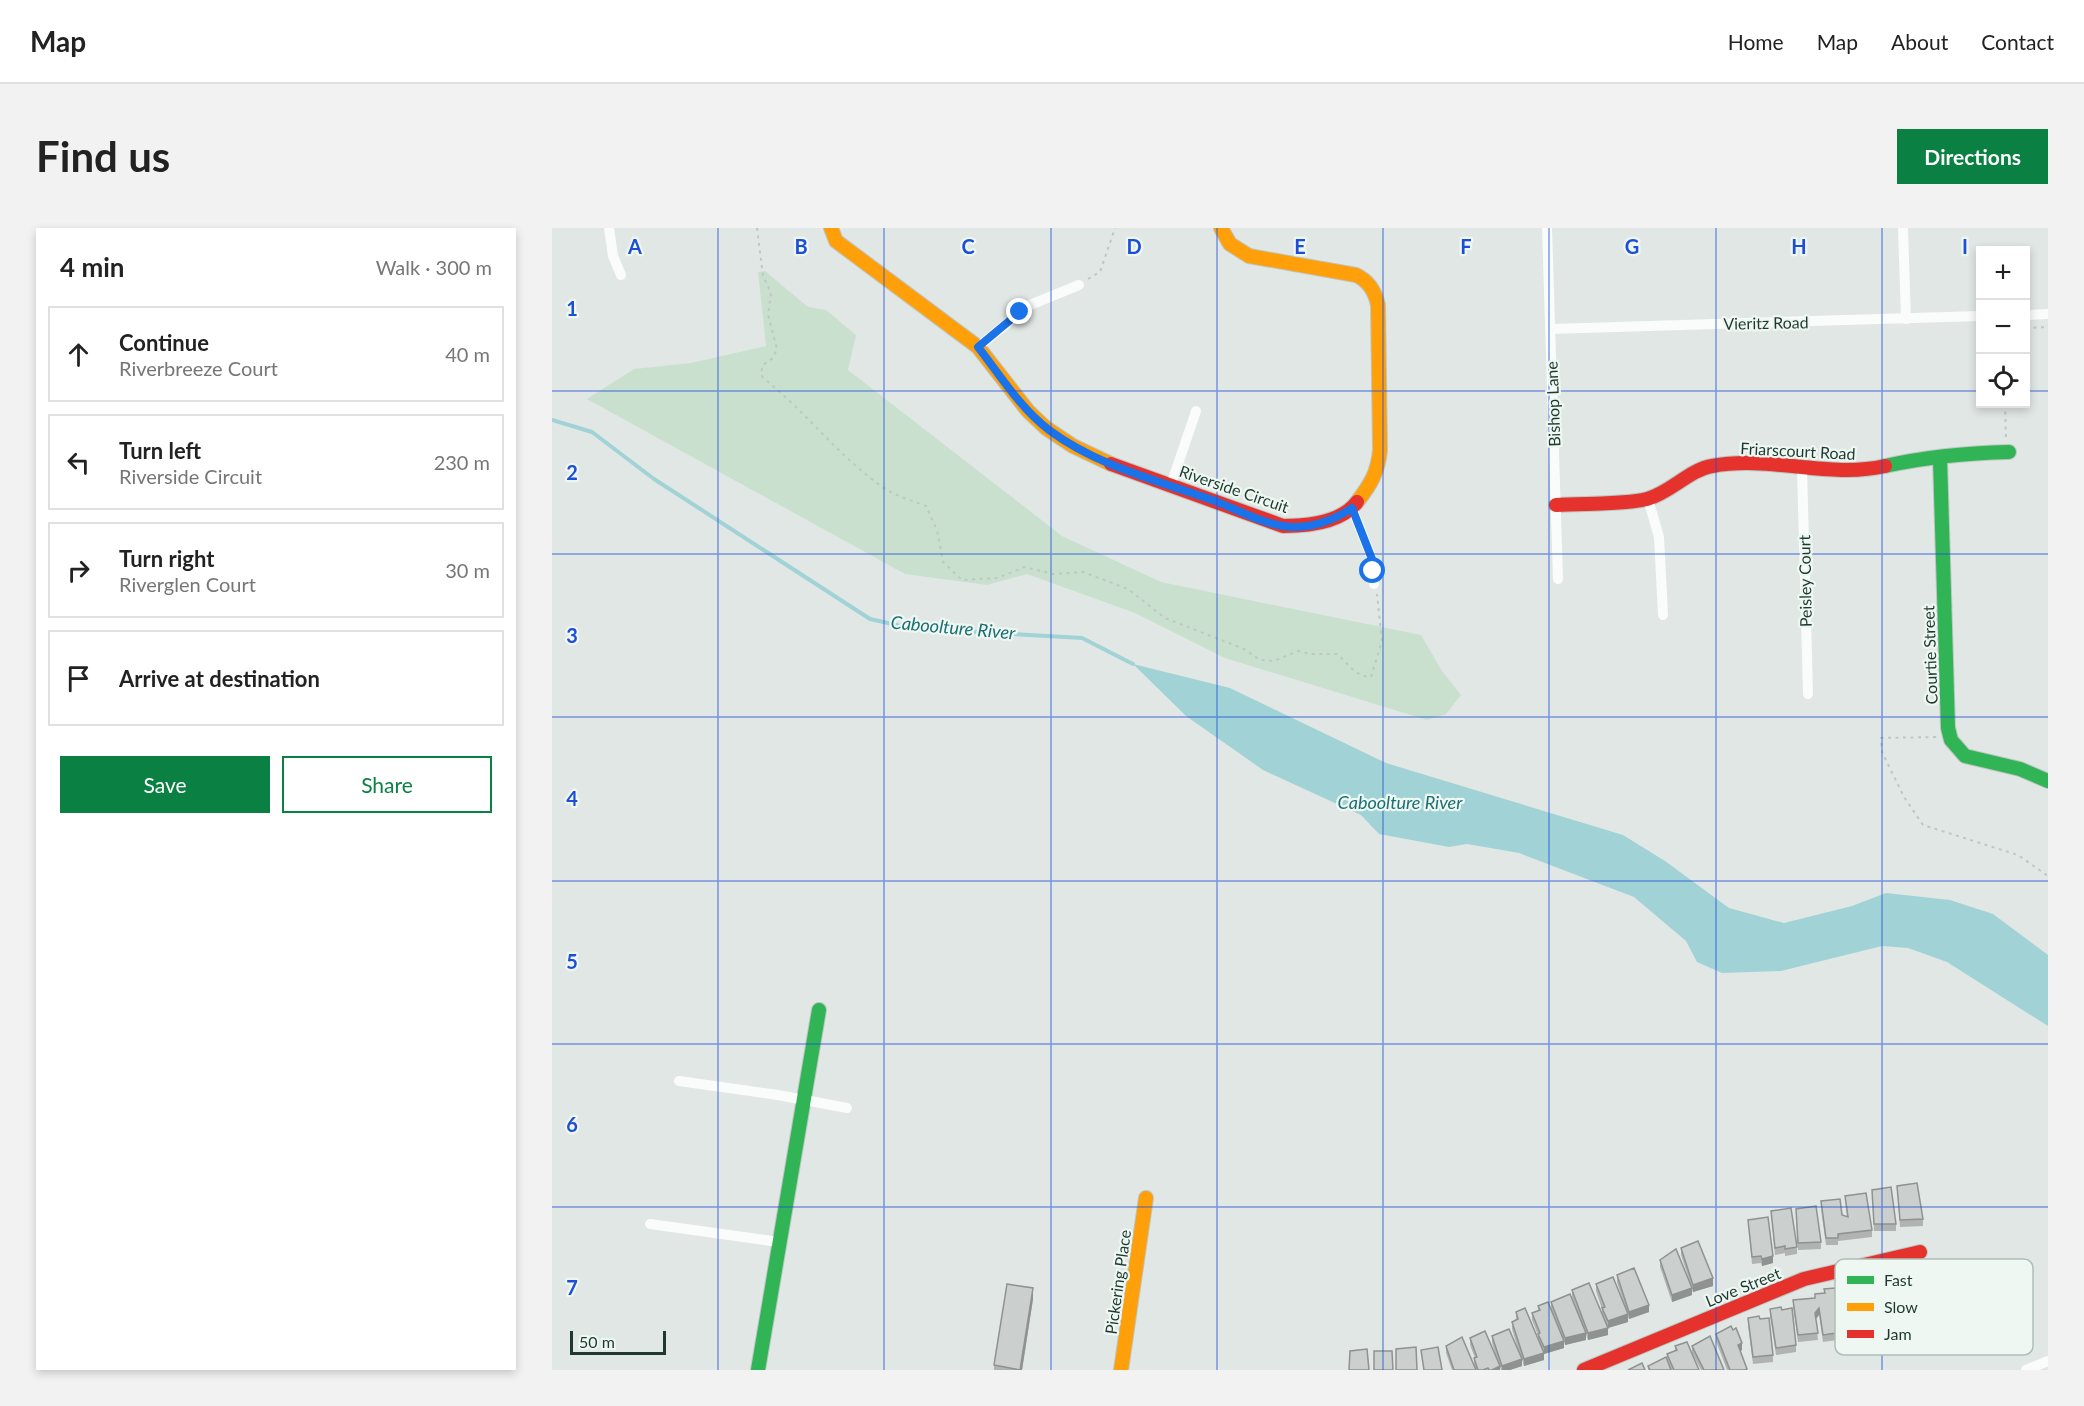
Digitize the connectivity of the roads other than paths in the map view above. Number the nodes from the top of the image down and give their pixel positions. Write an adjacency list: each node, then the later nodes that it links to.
1 (609, 228): 7 (street)
2 (614, 228): 7 (street)
3 (831, 228): 15 (street, Riverside Circuit)
4 (1221, 228): 23 (street, Riverside Circuit)
5 (1547, 228): 14 (street, Bishop Lane)
6 (1903, 228): 13 (street)
7 (611, 243): 8 (street)
8 (621, 275)
9 (1079, 285): 15 (street)
10 (2048, 314): 11 (street)
11 (2030, 315)
12 (1976, 316): 13 (street, Vieritz Road)
13 (1906, 320): 14 (street, Vieritz Road)
14 (1551, 329): 22 (street, Bishop Lane)
15 (978, 347): 20 (street, Riverside Circuit)
16 (1196, 411): 20 (street)
17 (2008, 452): 18 (street, Friarscourt Road)
18 (1940, 459): 19 (street, Friarscourt Road); 28 (street, Courtie Street)
19 (1802, 468): 21 (street, Friarscourt Road); 27 (street, Peisley Court)
20 (1171, 485): 23 (street, Riverside Circuit)
21 (1648, 499): 22 (street, Friarscourt Road); 26 (street)
22 (1556, 505): 24 (street, Bishop Lane)
23 (1352, 508): 25 (street)
24 (1558, 579)
25 (1374, 584)
26 (1663, 615)
27 (1808, 694)
28 (2048, 781)
29 (819, 1010): 31 (street)
30 (679, 1081): 31 (street)
31 (803, 1100): 32 (street); 35 (street)
32 (847, 1108)
33 (1146, 1198): 41 (street, Pickering Place)
34 (650, 1224): 35 (street)
35 (779, 1242): 40 (street)
36 (1920, 1252): 37 (street, Love Street)
37 (1890, 1259)
38 (1835, 1272): 42 (street, Love Street)
39 (2048, 1361): 43 (street)
40 (758, 1370)
41 (1121, 1370)
42 (1584, 1370)
43 (2026, 1370)

